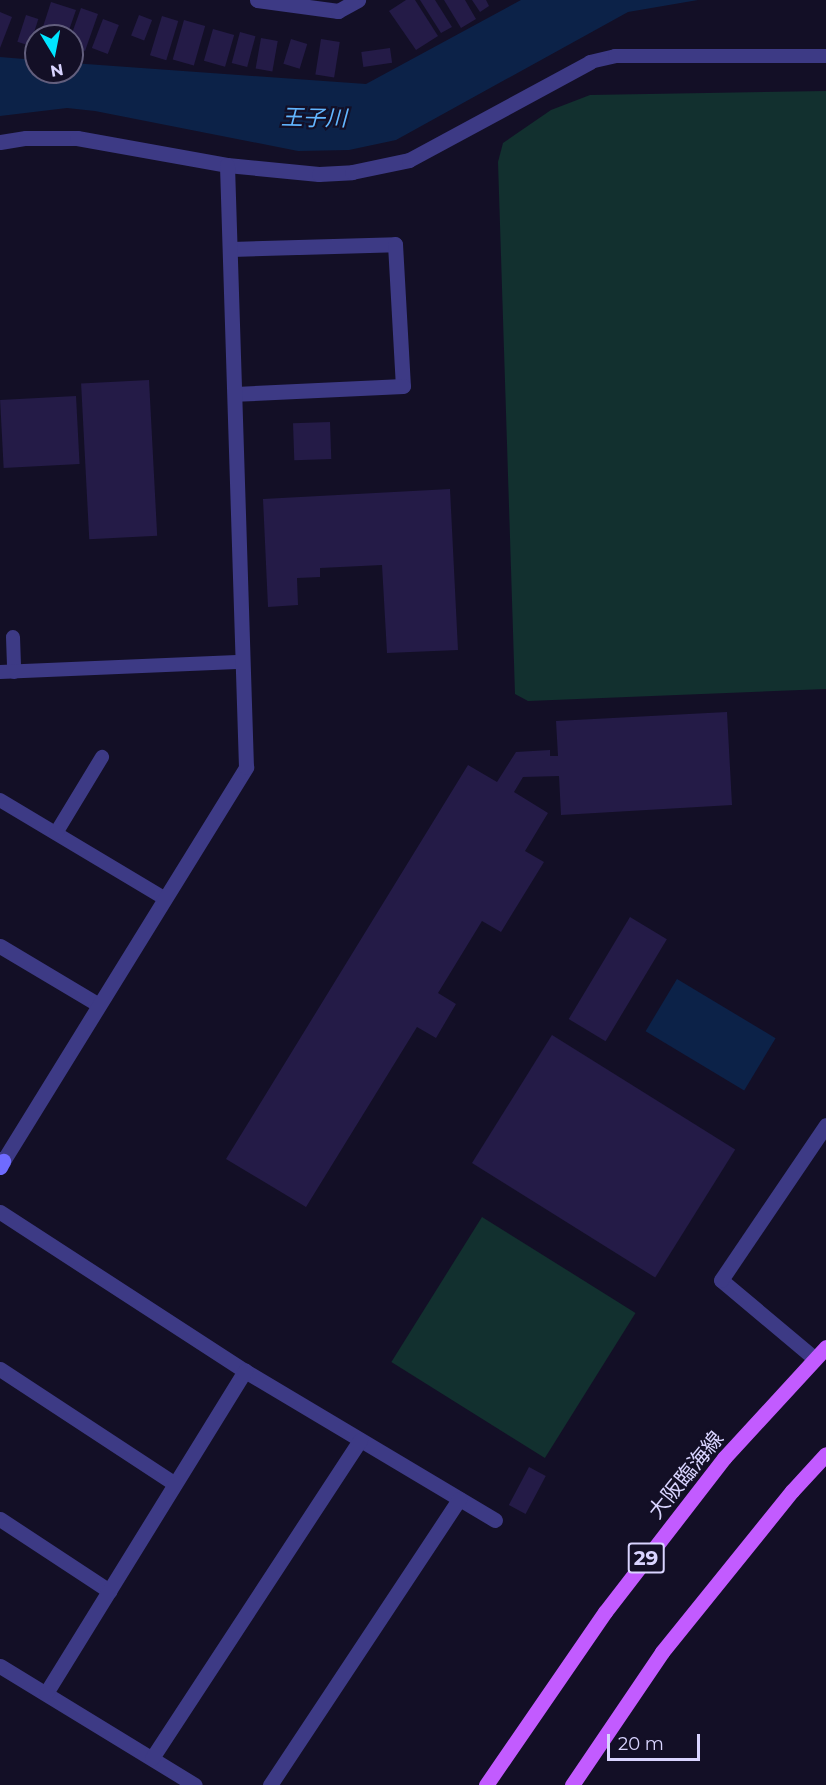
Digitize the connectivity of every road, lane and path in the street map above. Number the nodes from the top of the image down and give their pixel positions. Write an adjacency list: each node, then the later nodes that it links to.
1 (257, 0): 3 (street)
2 (358, 0): 3 (street)
3 (274, 1)
4 (826, 56): 5 (lane)
5 (590, 62): 7 (street)
6 (0, 142): 7 (street)
7 (227, 165): 8 (street)
8 (231, 249): 9 (street); 9 (street)
9 (236, 394): 11 (street)
10 (13, 637): 12 (lane)
11 (243, 662): 12 (lane); 16 (street)
12 (7, 672)
13 (102, 757): 15 (lane)
14 (0, 800): 15 (lane)
15 (56, 833): 16 (lane)
16 (164, 898): 18 (street)
17 (0, 946): 18 (street)
18 (99, 1005): 20 (street)
19 (826, 1125): 23 (street)
20 (1, 1162)
21 (0, 1212): 25 (street)
22 (826, 1347): 23 (main road, 大阪臨海線 / 29)
23 (814, 1358): 38 (main road, 大阪臨海線 / 29)
24 (0, 1369): 28 (street)
25 (245, 1371): 26 (street); 28 (street)
26 (360, 1440): 29 (street); 35 (street)
27 (826, 1454): 39 (main road)
28 (175, 1484): 32 (street)
29 (459, 1499): 31 (street); 37 (street)
30 (0, 1520): 32 (street)
31 (495, 1520)
32 (109, 1591): 34 (street)
33 (1, 1668): 34 (street)
34 (46, 1693): 35 (street)
35 (152, 1758): 36 (street)
36 (195, 1785)
37 (270, 1785)
38 (486, 1785)
39 (572, 1785)

